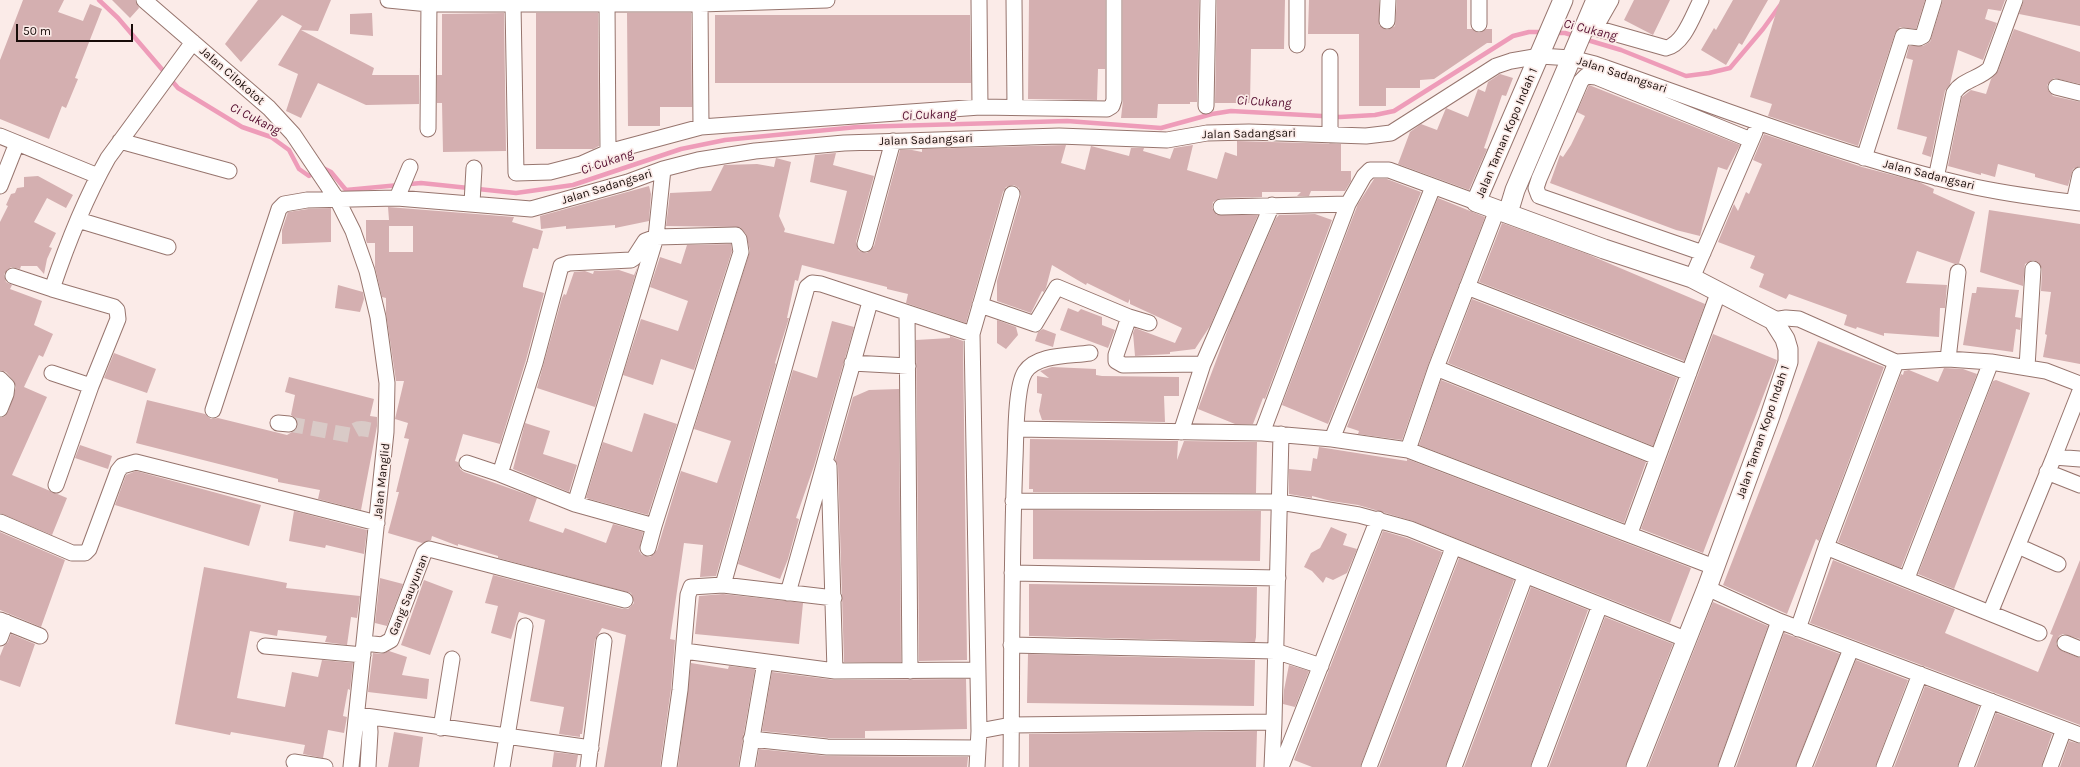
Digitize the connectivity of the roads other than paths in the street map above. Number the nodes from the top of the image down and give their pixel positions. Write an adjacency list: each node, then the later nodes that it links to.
1 (388, 0): 16 (street)
2 (827, 0): 20 (street)
3 (979, 0): 32 (street)
4 (1014, 0): 33 (street)
5 (1114, 0): 33 (street)
6 (1208, 0): 31 (street)
7 (1297, 0): 25 (street)
8 (1388, 0): 21 (street)
9 (1479, 0): 22 (street)
10 (1563, 0): 26 (main road, Jalan Taman Kopo Indah 1)
11 (1596, 0): 23 (main road)
12 (1610, 0): 23 (street)
13 (1701, 0): 23 (street)
14 (1934, 0): 44 (street)
15 (2015, 0): 49 (street)
16 (429, 2): 18 (street); 36 (street)
17 (153, 3): 24 (street, Jalan Cilokotot)
18 (513, 4): 19 (street); 43 (street)
19 (607, 4): 20 (street); 43 (street)
20 (700, 4): 35 (street)
21 (1388, 21)
22 (1479, 24)
23 (1590, 26): 27 (main road)
24 (193, 42): 40 (street); 53 (street, Jalan Cilokotot)
25 (1297, 45)
26 (1542, 51): 27 (street, Jalan Sadangsari); 37 (street, Jalan Sadangsari); 54 (main road, Jalan Taman Kopo Indah 1)
27 (1573, 52): 34 (street, Jalan Sadangsari); 59 (main road)
28 (1330, 57): 37 (street)
29 (2056, 87): 30 (street)
30 (2080, 93)
31 (1206, 106)
32 (980, 107): 33 (street); 35 (street)
33 (1015, 107)
34 (1759, 122): 39 (street); 44 (street, Jalan Sadangsari)
35 (701, 127): 43 (street)
36 (428, 128)
37 (1330, 129): 41 (street, Jalan Sadangsari)
38 (0, 136): 42 (street)
39 (1751, 140): 64 (street); 64 (street)
40 (120, 141): 46 (street); 48 (street)
41 (893, 141): 45 (street, Jalan Sadangsari); 62 (street)
42 (17, 143): 48 (street); 50 (street)
43 (608, 152)
44 (1864, 158): 49 (street, Jalan Sadangsari)
45 (663, 169): 53 (street, Jalan Sadangsari); 61 (street)
46 (229, 171)
47 (2080, 175): 55 (street)
48 (98, 176): 60 (street)
49 (1936, 178): 55 (street, Jalan Sadangsari)
50 (0, 186)
51 (1432, 187): 54 (street); 56 (street); 100 (street)
52 (1012, 194): 73 (street)
53 (338, 200): 95 (street, Jalan Sadangsari); 116 (street, Jalan Manglid)
54 (1476, 202): 59 (main road, Jalan Taman Kopo Indah 1)
55 (2077, 202)
56 (1348, 204): 57 (street); 98 (street)
57 (1272, 205): 58 (street); 84 (street)
58 (1221, 207)
59 (1502, 212): 68 (main road, Jalan Taman Kopo Indah 1); 69 (street)
60 (78, 220): 63 (street); 70 (street)
61 (656, 237): 108 (street); 113 (street); 117 (street)
62 (865, 244)
63 (168, 247)
64 (1703, 253): 68 (street)
65 (2033, 269): 86 (street)
66 (1958, 272): 80 (street)
67 (13, 276): 70 (street)
68 (1692, 278): 71 (main road, Jalan Taman Kopo Indah 1)
69 (1467, 287): 87 (street); 89 (street)
70 (52, 289): 92 (street)
71 (1720, 291): 76 (main road, Jalan Taman Kopo Indah 1); 89 (street)
72 (870, 302): 74 (street); 83 (street); 129 (street)
73 (980, 305): 75 (street); 78 (street)
74 (907, 314): 78 (street); 85 (street)
75 (1129, 317): 77 (street); 84 (street)
76 (1773, 320): 81 (street); 124 (main road, Jalan Taman Kopo Indah 1)
77 (1149, 323)
78 (972, 334): 156 (street)
79 (1090, 353): 96 (street)
80 (1948, 360): 81 (street); 82 (street)
81 (1896, 362): 120 (street)
82 (1991, 362): 86 (street); 128 (street)
83 (852, 363): 85 (street); 102 (street)
84 (1203, 364): 97 (street)
85 (908, 366): 158 (street)
86 (2027, 367): 91 (street)
87 (1436, 368): 101 (street); 103 (street)
88 (52, 373): 92 (street)
89 (1689, 373): 103 (street)
90 (0, 379): 94 (street)
91 (2080, 384)
92 (91, 386): 109 (street)
93 (2080, 391): 104 (street)
94 (0, 409)
95 (213, 410)
96 (1016, 429): 97 (street); 111 (street)
97 (1181, 432): 98 (street)
98 (1262, 433): 99 (street)
99 (1281, 434): 100 (street); 112 (street)
100 (1332, 439): 101 (street)
101 (1408, 450): 118 (street)
102 (828, 453): 131 (street); 132 (street)
103 (1657, 457): 118 (street)
104 (2054, 457): 105 (street); 107 (street)
105 (2080, 459)
106 (467, 463): 108 (street)
107 (2047, 472): 110 (street); 119 (street)
108 (500, 474): 113 (street)
109 (56, 485)
110 (2080, 485)
111 (1013, 501): 112 (street); 125 (street)
112 (1280, 502): 114 (street); 127 (street)
113 (575, 504): 117 (street)
114 (1378, 519): 122 (street); 155 (street)
115 (0, 522): 116 (street)
116 (377, 523): 148 (street, Jalan Manglid)
117 (654, 526): 121 (street)
118 (1630, 533): 124 (street)
119 (2018, 546): 123 (street); 135 (street)
120 (1826, 547): 128 (street); 139 (street)
121 (648, 548)
122 (1453, 548): 126 (street); 183 (street)
123 (2058, 564)
124 (1714, 567): 130 (main road, Jalan Taman Kopo Indah 1)
125 (1012, 573): 127 (street); 146 (street)
126 (1525, 577): 134 (street); 184 (street)
127 (1278, 578): 151 (street)
128 (1907, 578): 135 (street)
129 (723, 585): 131 (street); 152 (street)
130 (1707, 588): 137 (street); 143 (main road, Jalan Taman Kopo Indah 1)
131 (788, 593): 132 (street)
132 (834, 598): 157 (street)
133 (625, 600): 148 (street, Gang Sauyunan)
134 (1600, 606): 143 (street); 185 (street)
135 (1990, 613): 140 (street)
136 (3, 621): 141 (street); 142 (street)
137 (1779, 621): 139 (street); 187 (street)
138 (525, 626): 168 (street)
139 (1798, 629): 149 (street)
140 (2039, 633)
141 (40, 636)
142 (0, 638)
143 (1685, 639): 186 (main road, Jalan Taman Kopo Indah 1)
144 (604, 641): 170 (street)
145 (2065, 643): 150 (street)
146 (1011, 645): 151 (street); 163 (street)
147 (265, 646): 148 (street, Gang Sauyunan)
148 (364, 649): 161 (street, Jalan Manglid)
149 (1851, 649): 159 (street); 188 (street)
150 (2080, 649)
151 (1275, 650): 155 (street); 162 (street)
152 (684, 651): 154 (street); 179 (street)
153 (452, 659): 164 (street)
154 (765, 662): 157 (street); 169 (street)
155 (1322, 666): 173 (street)
156 (978, 670): 158 (street); 166 (street)
157 (835, 671): 158 (street)
158 (910, 672)
159 (1920, 674): 160 (street); 189 (street)
160 (1992, 701): 165 (street); 190 (street)
161 (363, 716): 164 (street); 175 (street, Jalan Manglid); 176 (street)
162 (1274, 722): 163 (street); 173 (street)
163 (1011, 725): 166 (street); 182 (street)
164 (441, 728): 168 (street)
165 (2064, 729): 167 (street); 191 (street)
166 (979, 731): 171 (street)
167 (2080, 735)
168 (506, 737): 170 (street); 177 (street)
169 (751, 739): 171 (street); 180 (street)
170 (591, 748): 178 (street)
171 (977, 748): 181 (street)
172 (294, 762): 174 (street)
173 (1283, 766)
174 (325, 767)
175 (352, 767)
176 (368, 767)
177 (502, 767)
178 (588, 767)
179 (669, 767)
180 (747, 767)
181 (977, 767)
182 (1011, 767)
183 (1369, 767)
184 (1454, 767)
185 (1539, 767)
186 (1636, 767)
187 (1726, 767)
188 (1804, 767)
189 (1884, 767)
190 (1966, 767)
191 (2050, 767)

